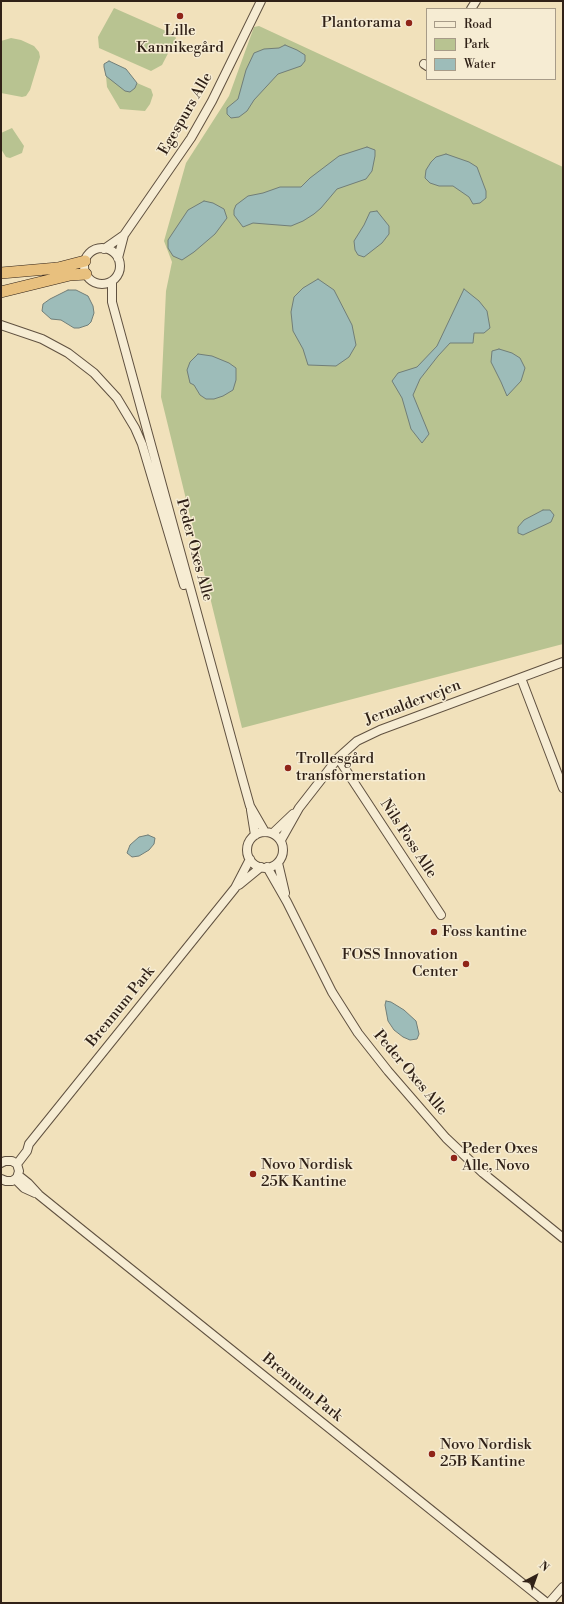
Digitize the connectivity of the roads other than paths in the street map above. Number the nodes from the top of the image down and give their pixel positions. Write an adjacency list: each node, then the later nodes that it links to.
1 (261, 1): 2 (street, Egespurs Alle)
2 (124, 235): 3 (street, Egespurs Alle); 4 (street, Egespurs Alle)
3 (104, 248): 4 (street); 5 (street)
4 (118, 258): 8 (street)
5 (84, 261): 6 (highway); 7 (street)
6 (1, 273)
7 (86, 274): 9 (street); 10 (highway)
8 (112, 281): 9 (street); 11 (street, Peder Oxes Alle)
9 (102, 284): 11 (street, Peder Oxes Alle)
10 (1, 292)
11 (112, 302): 13 (street, Peder Oxes Alle)
12 (1, 324): 13 (street)
13 (200, 626): 18 (street, Peder Oxes Alle)
14 (563, 662): 15 (street, Jernaldervejen)
15 (521, 678): 16 (street, Jernaldervejen); 17 (street)
16 (338, 758): 19 (street, Jernaldervejen); 28 (street, Nils Foss Alle)
17 (563, 788)
18 (250, 806): 20 (street, Peder Oxes Alle); 21 (street, Peder Oxes Alle)
19 (299, 808): 20 (street, Jernaldervejen); 22 (street, Jernaldervejen)
20 (269, 832): 21 (street); 22 (street)
21 (255, 835): 23 (street)
22 (280, 840): 24 (street)
23 (250, 859): 25 (street); 26 (street, Brennum Park)
24 (278, 863): 25 (street); 27 (street, Peder Oxes Alle)
25 (264, 867): 26 (street, Brennum Park); 27 (street, Peder Oxes Alle)
26 (235, 888): 30 (street, Brennum Park)
27 (287, 902): 33 (street, Peder Oxes Alle)
28 (441, 915)
29 (1, 1162): 30 (street)
30 (14, 1162): 31 (street)
31 (16, 1177): 32 (street); 37 (street, Brennum Park)
32 (2, 1181)
33 (553, 1229): 34 (street, Peder Oxes Alle); 35 (street, Peder Oxes Alle)
34 (563, 1234)
35 (563, 1238)
36 (562, 1592): 37 (street, Brennum Park)
37 (548, 1603)

